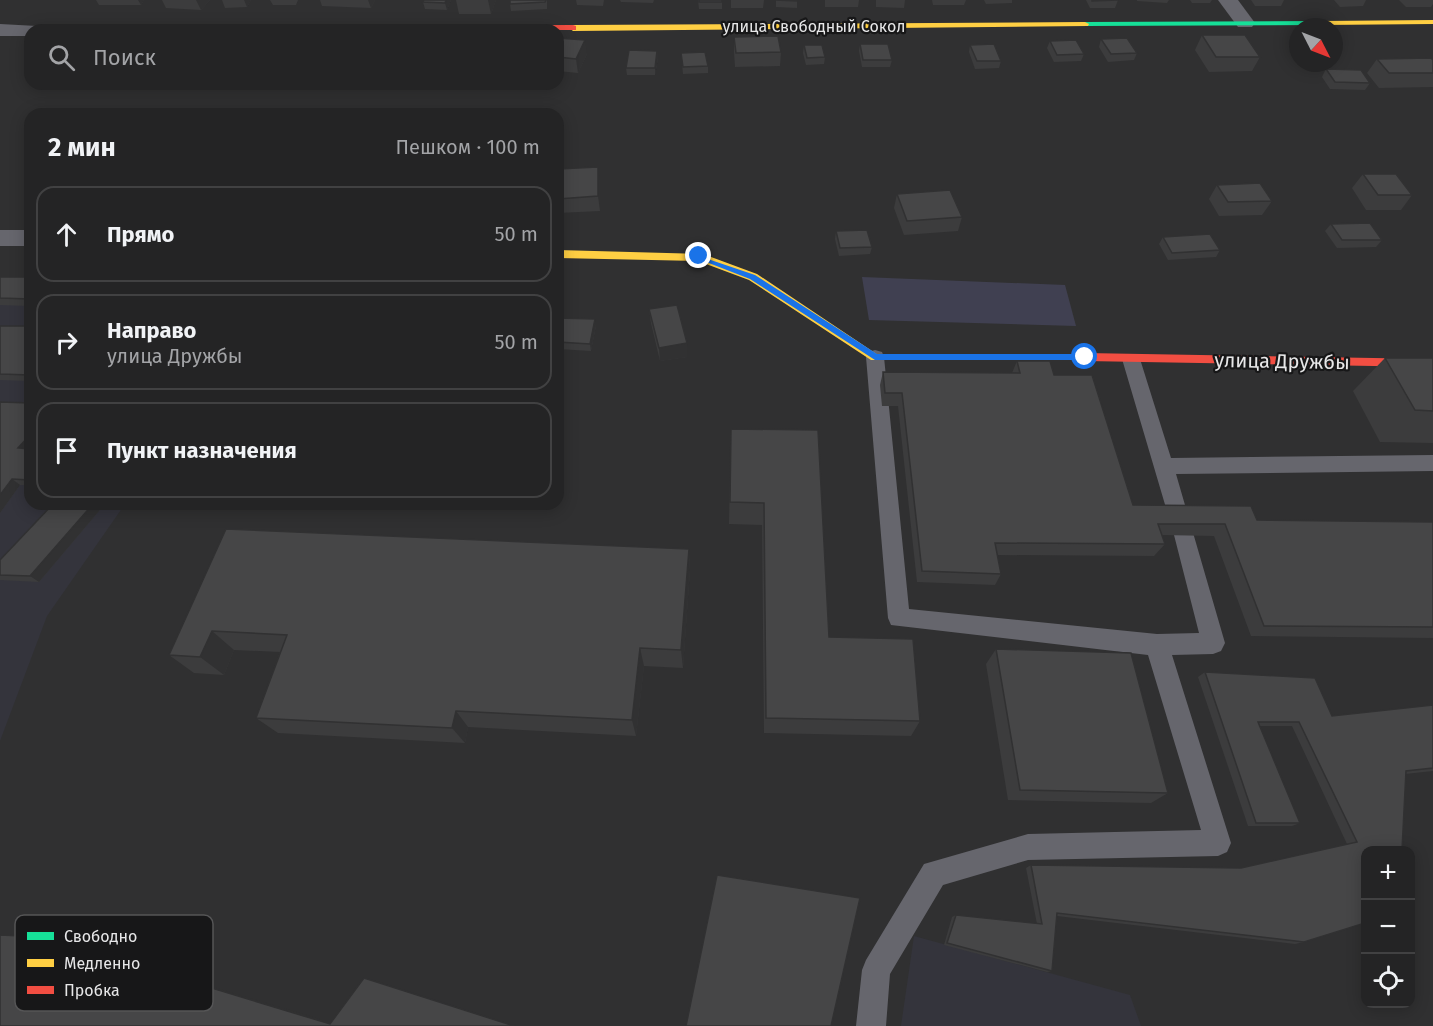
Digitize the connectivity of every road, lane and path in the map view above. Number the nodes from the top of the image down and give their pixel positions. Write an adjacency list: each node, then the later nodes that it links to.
1 (1228, 0): 3 (street)
2 (1433, 22): 3 (street, улица Свободный Сокол)
3 (1245, 23): 4 (street, улица Свободный Сокол)
4 (564, 28)
5 (0, 30): 6 (street)
6 (24, 30)
7 (0, 238): 8 (street)
8 (24, 238)
9 (564, 254): 10 (street)
10 (875, 357): 11 (path); 16 (lane)
11 (1085, 357): 12 (street, улица Дружбы)
12 (1131, 359): 13 (street, улица Дружбы); 15 (lane)
13 (1433, 363)
14 (1433, 463): 15 (lane)
15 (1165, 466): 16 (lane)
16 (1157, 645): 17 (lane)
17 (871, 1026)

